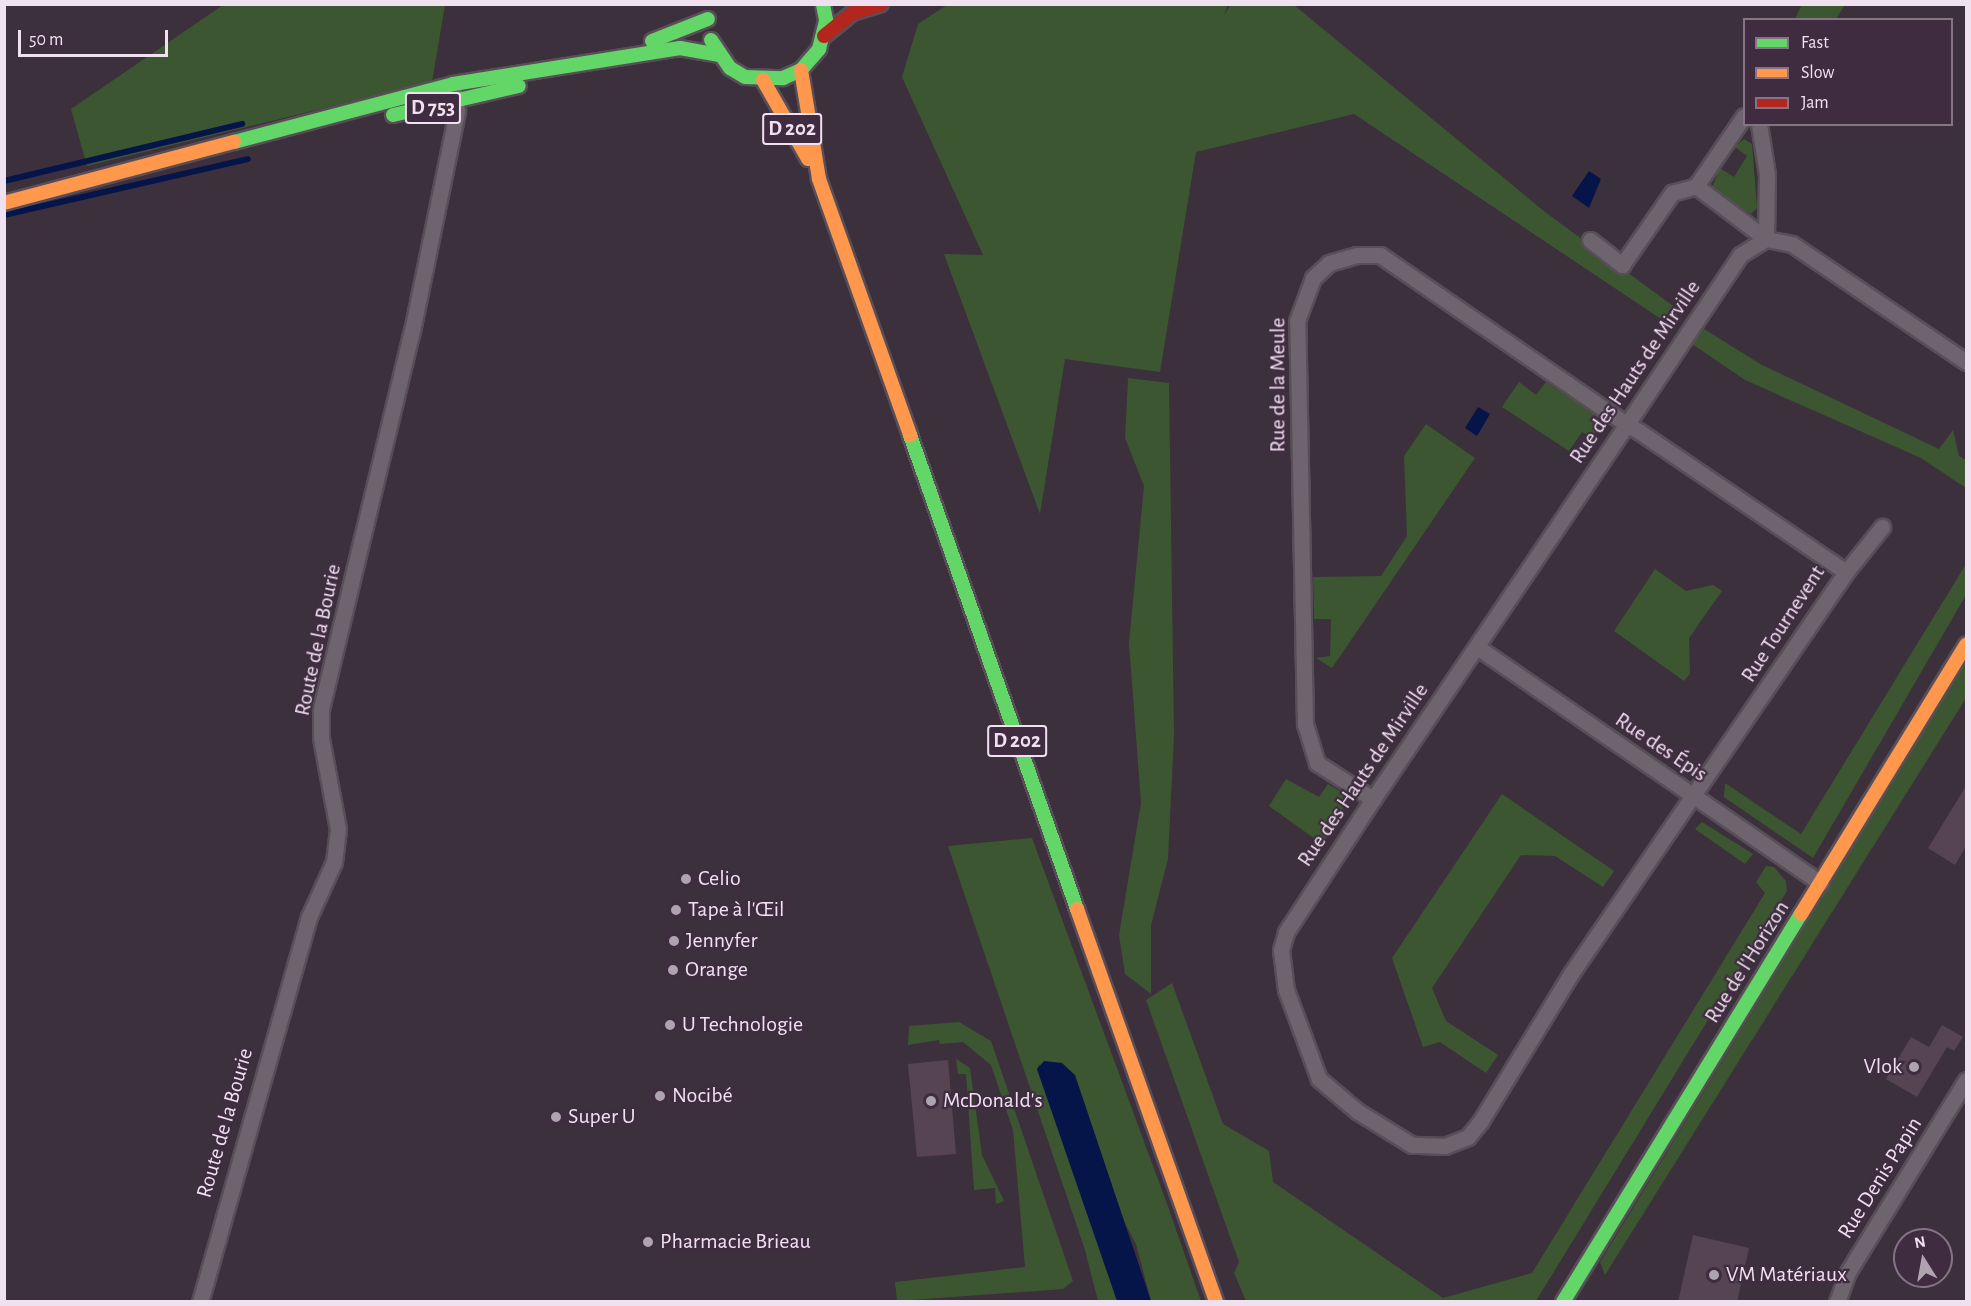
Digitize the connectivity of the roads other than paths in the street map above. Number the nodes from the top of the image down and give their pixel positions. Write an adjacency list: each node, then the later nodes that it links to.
1 (711, 4): 4 (main road)
2 (823, 4): 5 (main road)
3 (881, 4): 5 (main road)
4 (708, 19): 6 (main road); 7 (main road, D 753)
5 (824, 36): 8 (main road)
6 (718, 55): 7 (main road, D 753); 9 (main road)
7 (605, 59): 10 (main road, D 753); 11 (main road, D 753)
8 (801, 70): 9 (main road); 15 (main road, D 202)
9 (763, 80): 15 (main road, D 202)
10 (453, 84): 11 (street, Route de la Bourie); 14 (main road, D 753)
11 (456, 104): 14 (main road, D 753); 30 (street, Route de la Bourie)
12 (1743, 117): 16 (street)
13 (1759, 126): 18 (street)
14 (256, 140): 17 (main road, D 753)
15 (819, 179): 31 (main road, D 202)
16 (1696, 186): 18 (street); 19 (street)
17 (4, 203)
18 (1766, 239): 20 (street); 21 (street, Rue des Hauts de Mirville)
19 (1590, 240)
20 (1966, 362)
21 (1627, 424): 23 (street, Rue Tournevent); 25 (street, Rue des Hauts de Mirville); 27 (street, Rue de la Meule)
22 (1882, 527): 23 (street)
23 (1846, 572): 26 (street, Rue Tournevent)
24 (1966, 645): 28 (main road, Rue de l'Horizon)
25 (1477, 647): 26 (street, Rue des Épis); 27 (street, Rue des Hauts de Mirville)
26 (1694, 797): 27 (street, Rue des Hauts de Mirville); 28 (street, Rue des Épis)
27 (1372, 799)
28 (1821, 883): 32 (main road, Rue de l'Horizon)
29 (1966, 1080): 33 (street, Rue Denis Papin)
30 (200, 1302)
31 (1216, 1302)
32 (1563, 1302)
33 (1837, 1302)

